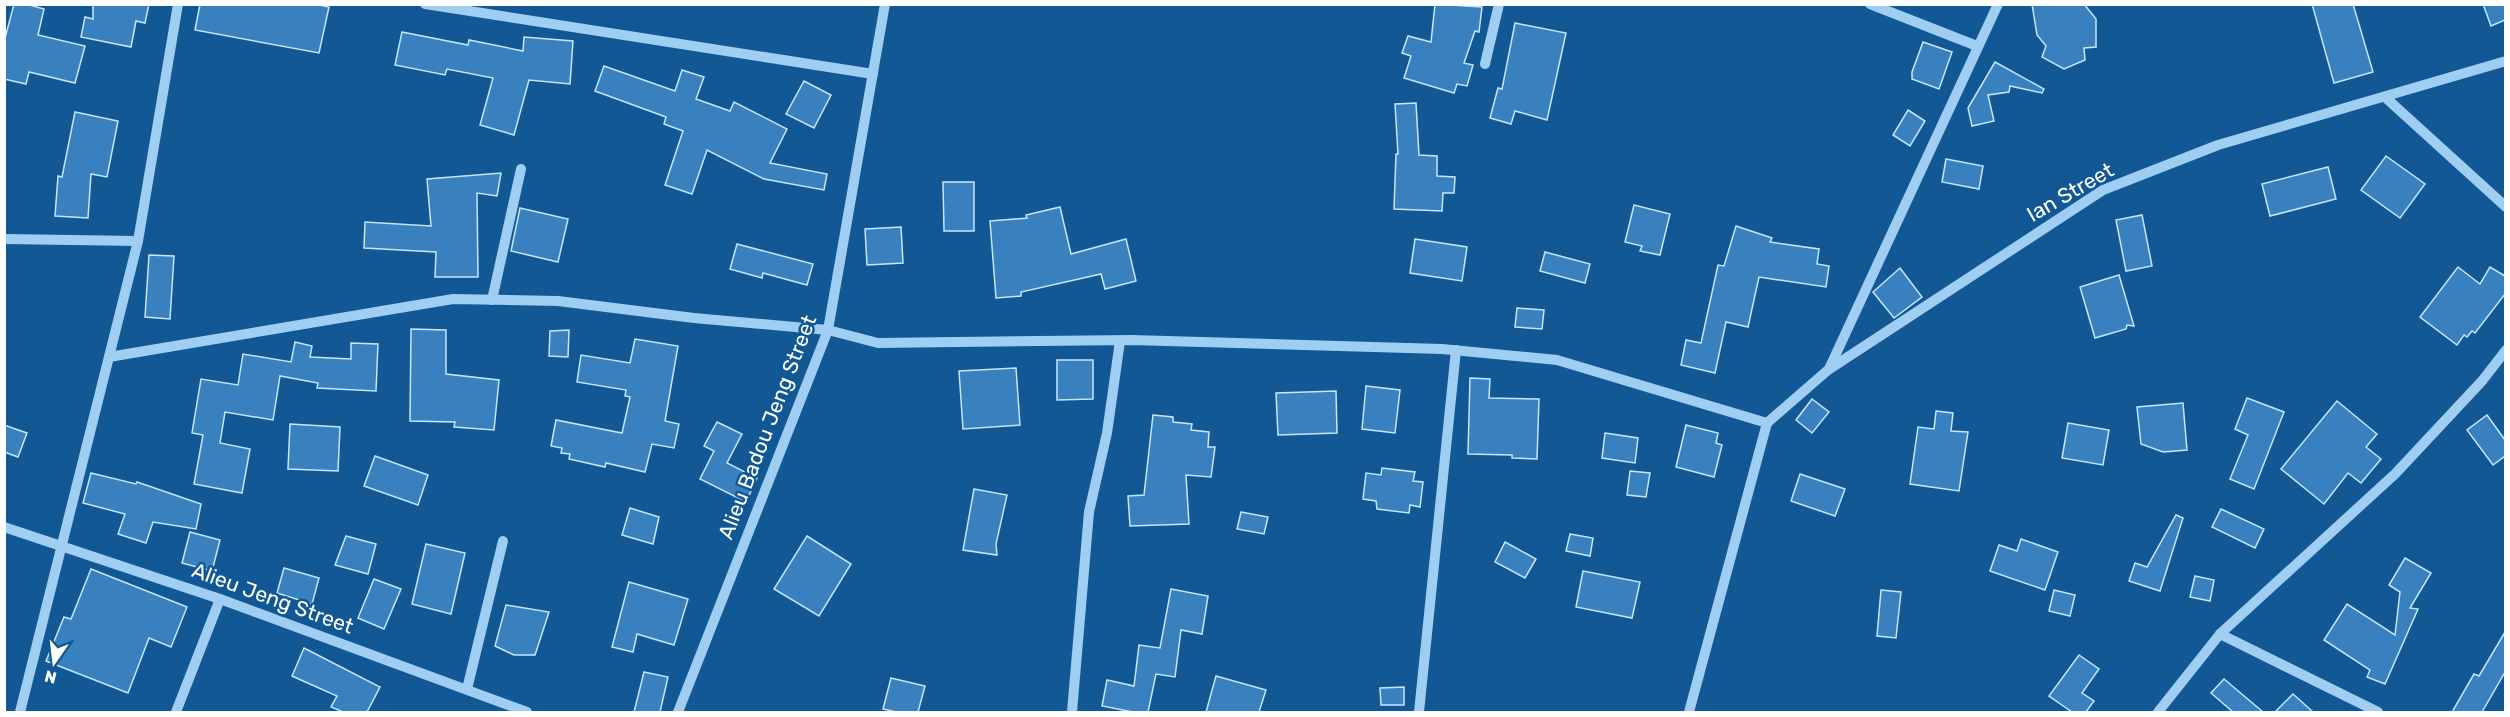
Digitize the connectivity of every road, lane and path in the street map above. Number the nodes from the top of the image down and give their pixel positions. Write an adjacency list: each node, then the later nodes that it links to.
1 (178, 4): 15 (street)
2 (425, 4): 10 (street)
3 (885, 4): 10 (street, Alieu Badou Jeng Street)
4 (1498, 4): 9 (street)
5 (1870, 4): 7 (street)
6 (1998, 4): 7 (street)
7 (1977, 46): 22 (street)
8 (2505, 62): 11 (street, Ian Street)
9 (1485, 64)
10 (873, 74): 17 (street, Alieu Badou Jeng Street)
11 (2386, 98): 13 (street); 22 (street, Ian Street)
12 (521, 169): 16 (street)
13 (2505, 207)
14 (4, 239): 15 (street)
15 (138, 241): 21 (street)
16 (492, 300): 17 (street); 21 (street)
17 (828, 330): 18 (street); 33 (street, Alieu Badou Jeng Street)
18 (1120, 340): 19 (street); 34 (street)
19 (1456, 350): 23 (street); 35 (street)
20 (2505, 350): 28 (street)
21 (109, 357): 26 (street)
22 (1828, 370): 23 (street, Ian Street)
23 (1767, 423): 36 (street)
24 (4, 527): 26 (street, Alieu Jeng Street)
25 (503, 542): 29 (street)
26 (63, 545): 27 (street, Alieu Jeng Street); 30 (street)
27 (220, 599): 29 (street, Alieu Jeng Street); 31 (street)
28 (2220, 634): 37 (street); 38 (street)
29 (467, 689): 32 (street, Alieu Jeng Street)
30 (20, 712)
31 (176, 712)
32 (527, 712)
33 (678, 712)
34 (1072, 712)
35 (1419, 712)
36 (1689, 712)
37 (2158, 712)
38 (2378, 712)

